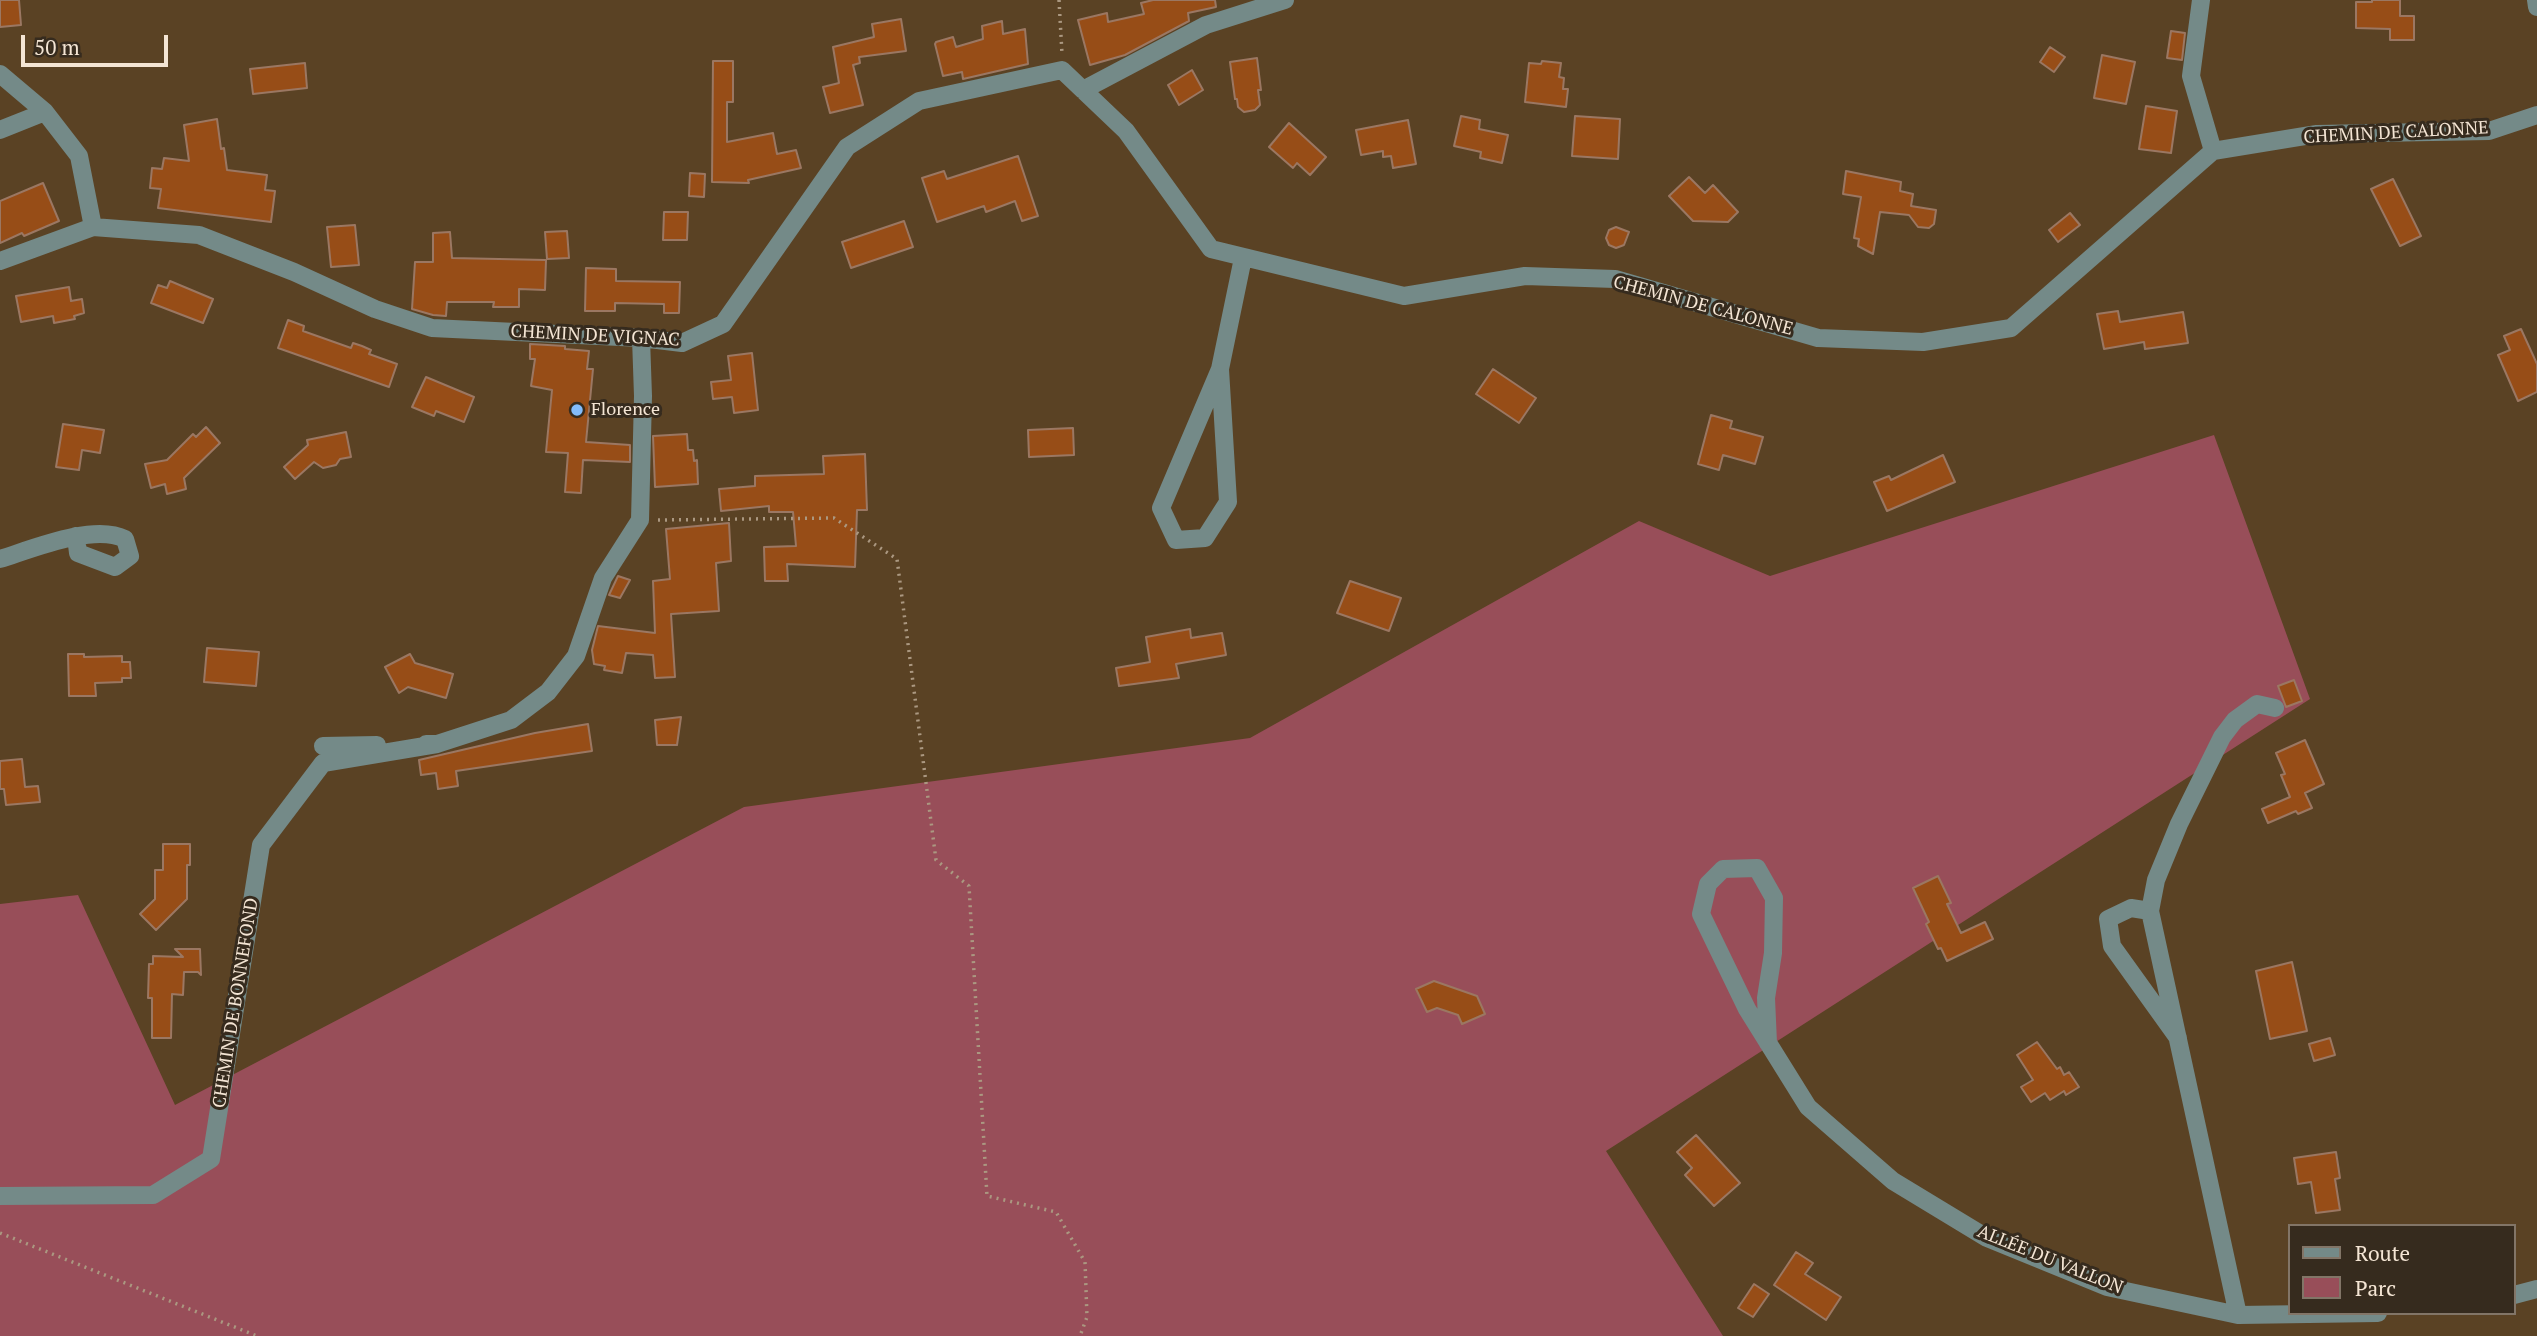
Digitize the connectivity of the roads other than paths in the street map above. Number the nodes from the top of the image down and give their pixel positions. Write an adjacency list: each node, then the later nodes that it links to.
1 (1285, 0): 6 (street)
2 (2201, 0): 10 (street)
3 (2536, 0): 4 (street)
4 (2537, 7)
5 (0, 74): 7 (street)
6 (1083, 90): 12 (street, CHEMIN DE CALONNE); 14 (street, CHEMIN DE VIGNAC)
7 (45, 112): 9 (street); 11 (street)
8 (2537, 115): 10 (street, CHEMIN DE CALONNE)
9 (0, 130)
10 (2213, 151): 12 (street, CHEMIN DE CALONNE)
11 (93, 227): 13 (street, CHEMIN DE VIGNAC); 14 (street, CHEMIN DE VIGNAC)
12 (1243, 258): 15 (street)
13 (0, 261)
14 (641, 338): 19 (street)
15 (1220, 369): 15 (street)
16 (76, 536): 17 (street)
17 (0, 559)
18 (2275, 708): 21 (street)
19 (437, 744): 20 (street); 24 (street, CHEMIN DE BONNEFOND)
20 (323, 746)
21 (2150, 911): 22 (street); 22 (street)
22 (2178, 1038): 28 (street)
23 (1768, 1043): 23 (street, ALLÉE DU VALLON); 28 (street, ALLÉE DU VALLON)
24 (0, 1196)
25 (2537, 1289): 26 (street)
26 (2516, 1294)
27 (2288, 1314): 28 (street, ALLÉE DU VALLON)
28 (2238, 1315)

